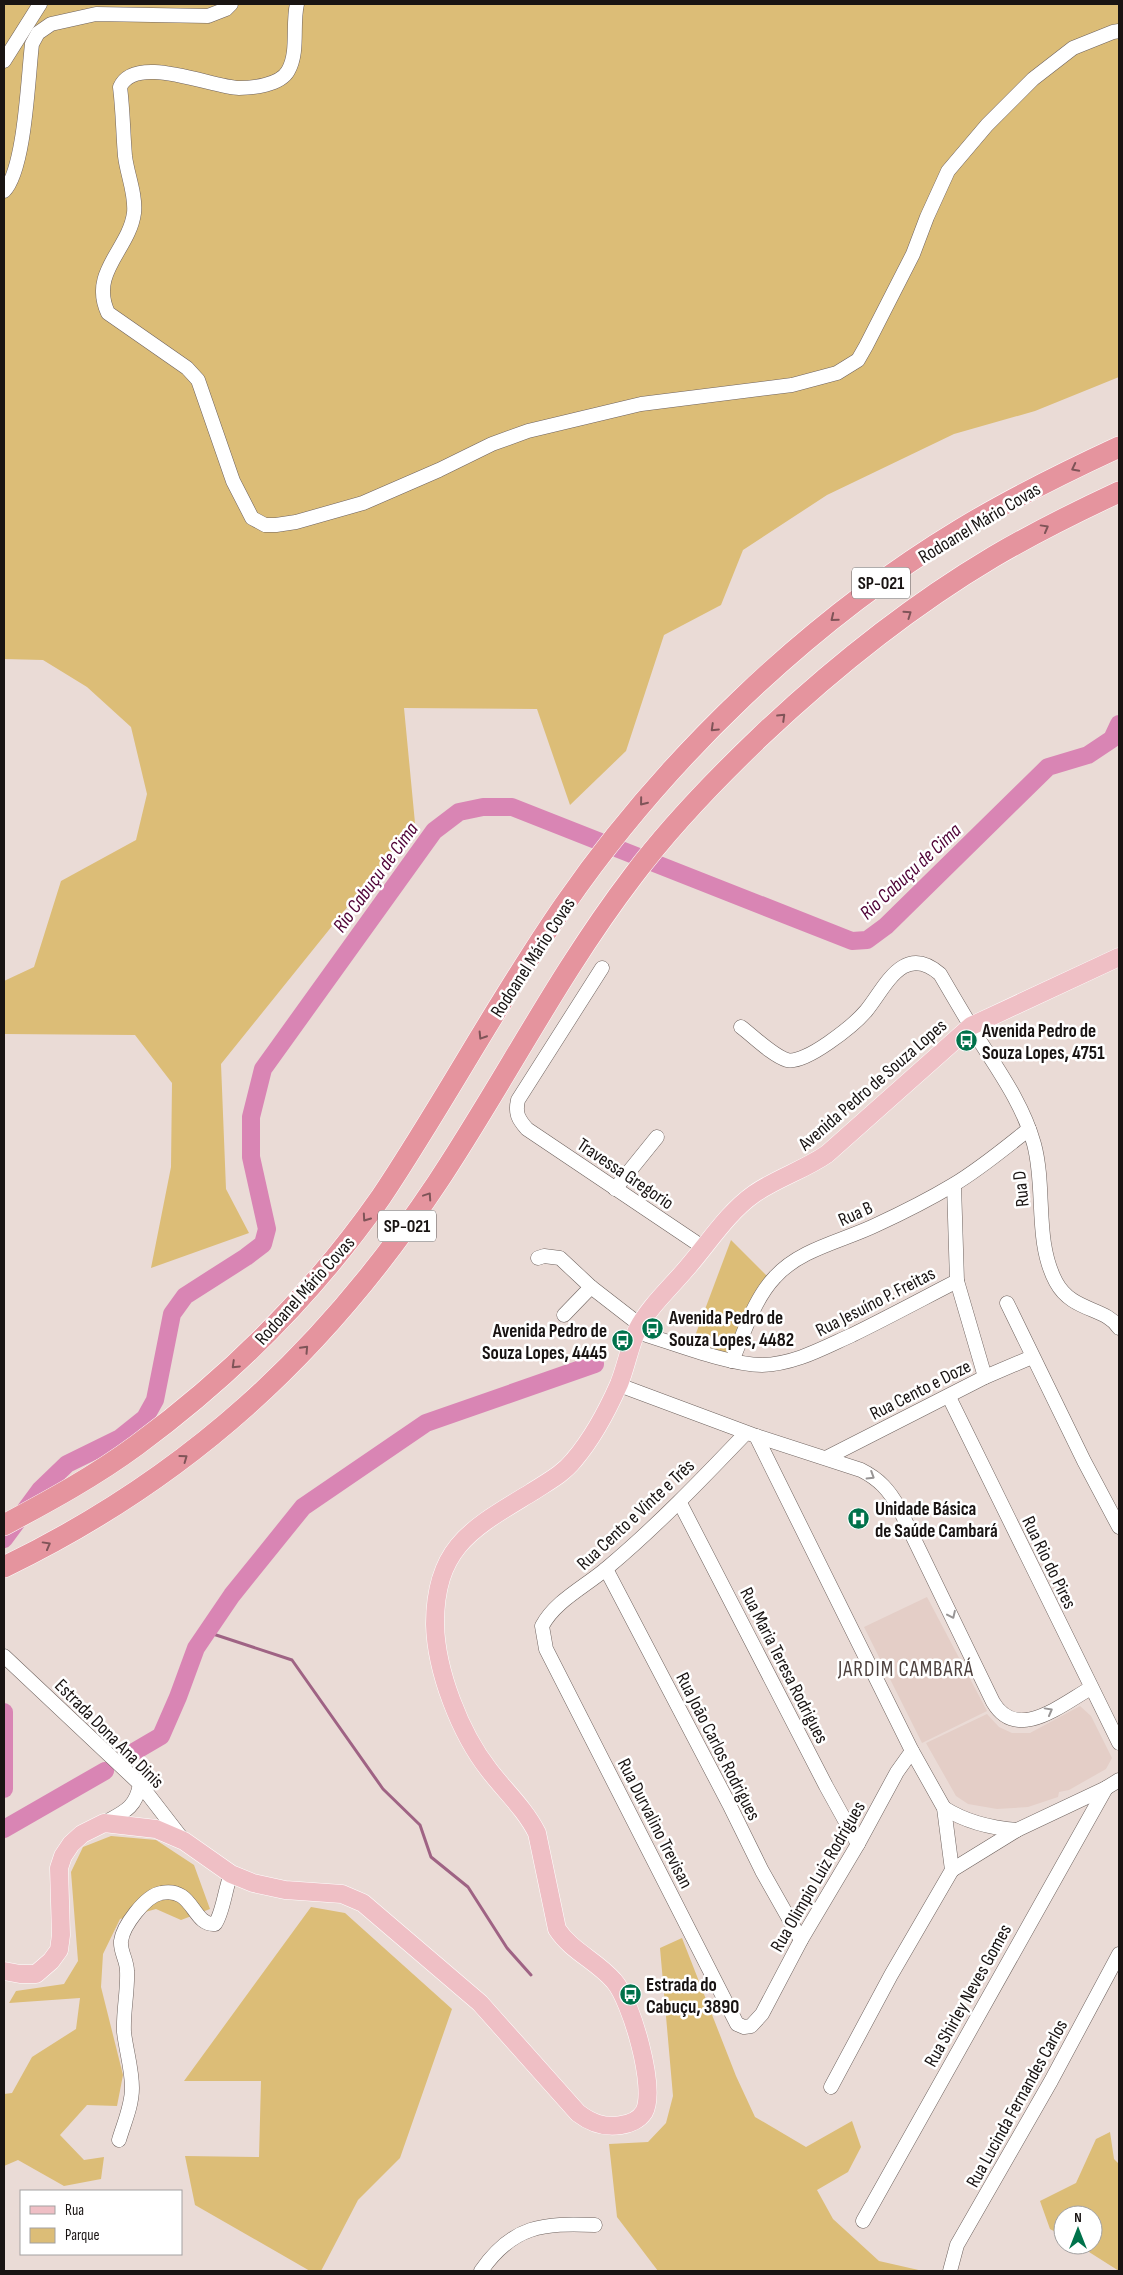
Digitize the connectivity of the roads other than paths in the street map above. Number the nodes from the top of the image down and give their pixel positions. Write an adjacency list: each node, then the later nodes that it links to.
1 (40, 4): 5 (street)
2 (231, 4): 6 (street)
3 (297, 4): 4 (street)
4 (1119, 31)
5 (4, 61)
6 (4, 191)
7 (1119, 447): 33 (highway, Rodoanel Mário Covas / SP-021, one-way to 33)
8 (1119, 492): 35 (highway, Rodoanel Mário Covas / SP-021, one-way to 8)
9 (1119, 957): 11 (main road, Avenida Pedro de Souza Lopes)
10 (602, 968): 16 (street, Travessa Gregorio)
11 (971, 1026): 12 (street, Rua D); 13 (street, Rua D); 17 (main road, Avenida Pedro de Souza Lopes)
12 (741, 1027)
13 (1029, 1129): 15 (street, Rua B); 23 (street, Rua D)
14 (657, 1137): 16 (street)
15 (954, 1185): 19 (street); 26 (street, Rua B)
16 (615, 1189): 17 (street, Travessa Gregorio)
17 (704, 1248): 24 (main road, Avenida Pedro de Souza Lopes)
18 (538, 1258): 20 (street, Rua Jesuíno P. Freitas)
19 (957, 1281): 26 (street, Rua Jesuíno P. Freitas); 27 (street)
20 (592, 1287): 22 (street); 24 (street, Rua Jesuíno P. Freitas)
21 (1007, 1303): 25 (street)
22 (564, 1314)
23 (1119, 1328)
24 (638, 1329): 26 (street, Rua Jesuíno P. Freitas); 28 (main road, Avenida Pedro de Souza Lopes)
25 (1032, 1357): 27 (street, Rua Cento e Doze); 34 (street)
26 (732, 1361)
27 (985, 1377): 29 (street, Rua Cento e Doze)
28 (618, 1385): 30 (street); 51 (main road, Avenida Pedro de Souza Lopes)
29 (948, 1397): 31 (street, Rua Cento e Doze); 39 (street, Rua Rio do Pires)
30 (751, 1434): 31 (street); 32 (street, Rua Cento e Vinte e Três); 41 (street)
31 (826, 1458): 39 (street, one-way to 39)
32 (680, 1503): 36 (street, Rua Cento e Vinte e Três); 49 (street, Rua Maria Teresa Rodrigues)
33 (4, 1525)
34 (1119, 1527)
35 (4, 1567)
36 (606, 1569): 37 (street, Rua Cento e Vinte e Três); 52 (street, Rua João Carlos Rodrigues)
37 (546, 1618): 55 (street, Rua Durvalino Trevisan)
38 (4, 1656): 43 (street, Estrada Dona Ana Dinis)
39 (1092, 1688): 40 (street, Rua Rio do Pires)
40 (1119, 1743)
41 (912, 1751): 45 (street); 49 (street, Rua Olimpio Luiz Rodrigues)
42 (1119, 1780): 44 (street)
43 (140, 1784): 46 (street); 48 (street, Estrada Dona Ana Dinis)
44 (1106, 1788): 47 (street); 58 (street, Rua Shirley Neves Gomes)
45 (944, 1808): 47 (street); 50 (street)
46 (104, 1823): 48 (main road, Avenida Pedro de Souza Lopes); 54 (main road)
47 (1016, 1830): 50 (street)
48 (184, 1841): 51 (main road, Avenida Pedro de Souza Lopes)
49 (858, 1844): 52 (street, Rua Olimpio Luiz Rodrigues)
50 (952, 1870): 56 (street)
51 (230, 1874): 57 (street)
52 (801, 1940): 55 (street, Rua Olimpio Luiz Rodrigues)
53 (1119, 1954): 61 (street, Rua Lucinda Fernandes Carlos)
54 (4, 1971)
55 (757, 2022)
56 (831, 2087)
57 (119, 2140)
58 (863, 2221)
59 (595, 2225): 60 (street)
60 (481, 2271)
61 (950, 2271)

